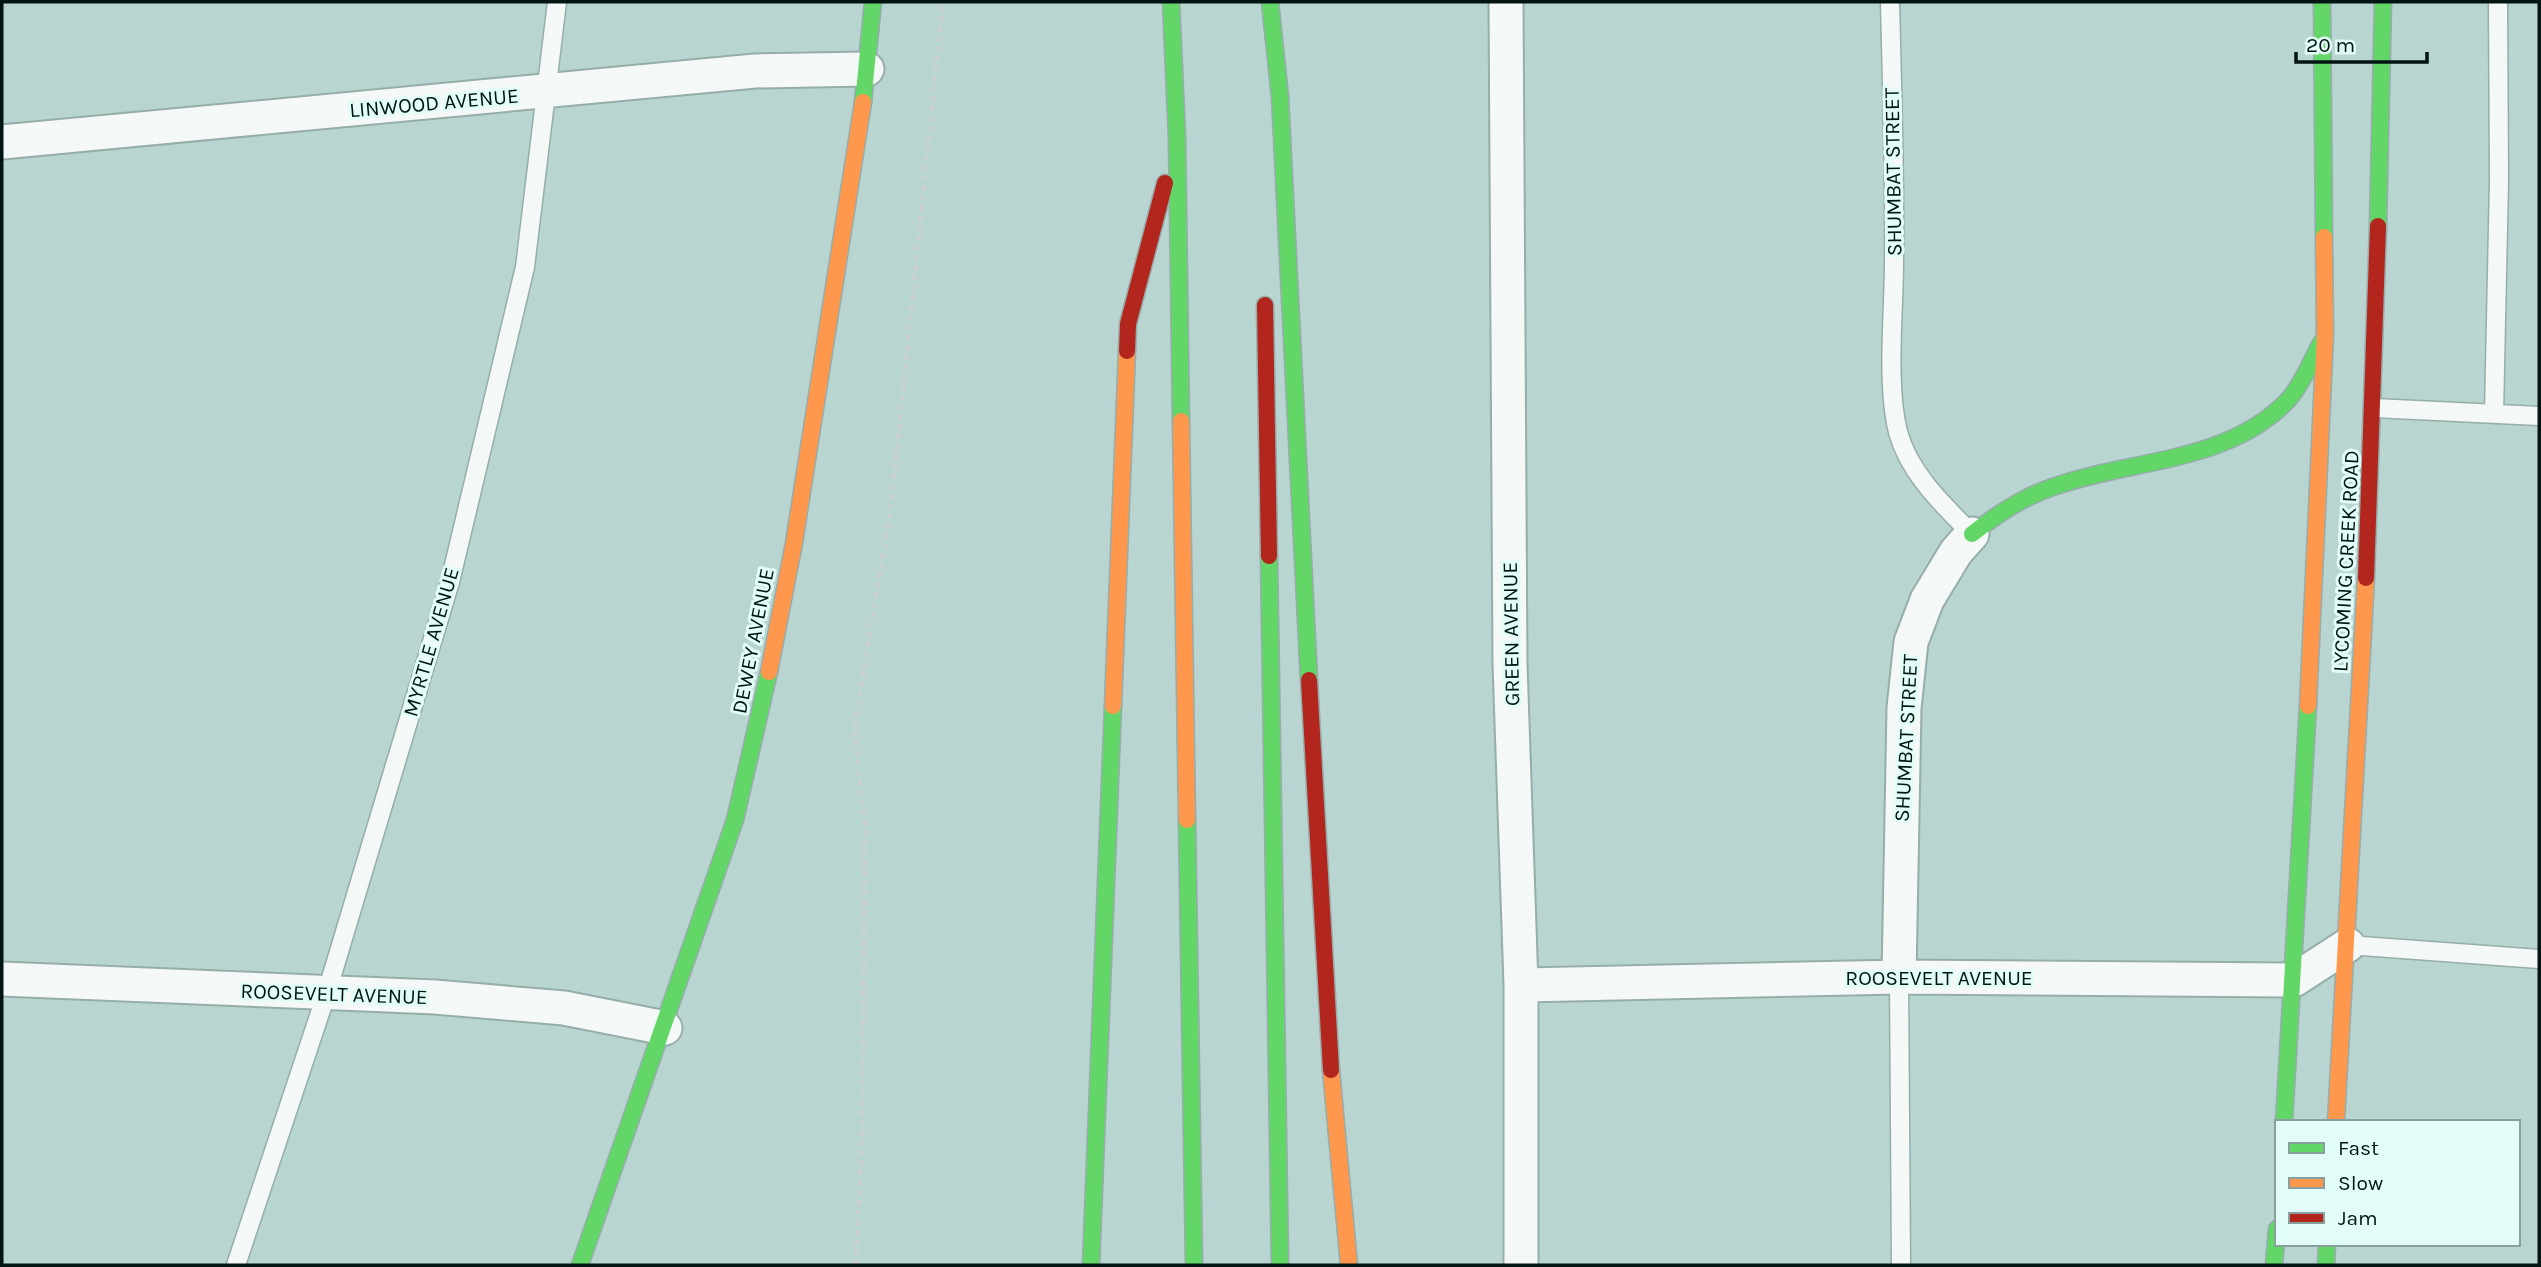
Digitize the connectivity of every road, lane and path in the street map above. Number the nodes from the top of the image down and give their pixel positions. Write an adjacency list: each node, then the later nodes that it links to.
1 (557, 2): 14 (lane, MYRTLE AVENUE)
2 (873, 2): 13 (main road, DEWEY AVENUE)
3 (943, 2): 37 (path)
4 (1171, 2): 15 (main road)
5 (1257, 2): 12 (main road)
6 (1270, 2): 41 (main road)
7 (1506, 2): 28 (street, GREEN AVENUE)
8 (1889, 2): 22 (lane, SHUMBAT STREET)
9 (2322, 2): 18 (main road, LYCOMING CREEK ROAD)
10 (2383, 2): 19 (main road, LYCOMING CREEK ROAD)
11 (2498, 2): 20 (lane)
12 (1260, 68)
13 (867, 69): 14 (street, LINWOOD AVENUE); 30 (main road, DEWEY AVENUE)
14 (545, 93): 16 (street, LINWOOD AVENUE); 29 (lane, MYRTLE AVENUE)
15 (1177, 136): 38 (main road); 39 (main road)
16 (2, 142)
17 (1265, 288): 40 (main road)
18 (2325, 335): 22 (main road); 27 (main road, LYCOMING CREEK ROAD)
19 (2374, 408): 20 (lane); 23 (main road, LYCOMING CREEK ROAD)
20 (2494, 414): 21 (lane)
21 (2539, 416)
22 (1972, 534): 25 (street, SHUMBAT STREET)
23 (2348, 945): 24 (lane); 27 (street); 32 (main road, LYCOMING CREEK ROAD)
24 (2539, 958)
25 (1899, 977): 27 (street, ROOSEVELT AVENUE); 28 (street, ROOSEVELT AVENUE); 43 (lane, SHUMBAT STREET)
26 (2, 979): 29 (street, ROOSEVELT AVENUE)
27 (2294, 980): 31 (main road, LYCOMING CREEK ROAD)
28 (1521, 985): 42 (street, GREEN AVENUE)
29 (326, 995): 30 (street, ROOSEVELT AVENUE); 35 (lane, MYRTLE AVENUE)
30 (665, 1028): 36 (main road, DEWEY AVENUE)
31 (2284, 1120)
32 (2336, 1120)
33 (2276, 1246): 44 (main road)
34 (2327, 1246): 45 (main road)
35 (236, 1265)
36 (579, 1265)
37 (856, 1265)
38 (1091, 1265)
39 (1194, 1265)
40 (1280, 1265)
41 (1349, 1265)
42 (1521, 1265)
43 (1901, 1265)
44 (2274, 1265)
45 (2326, 1265)

